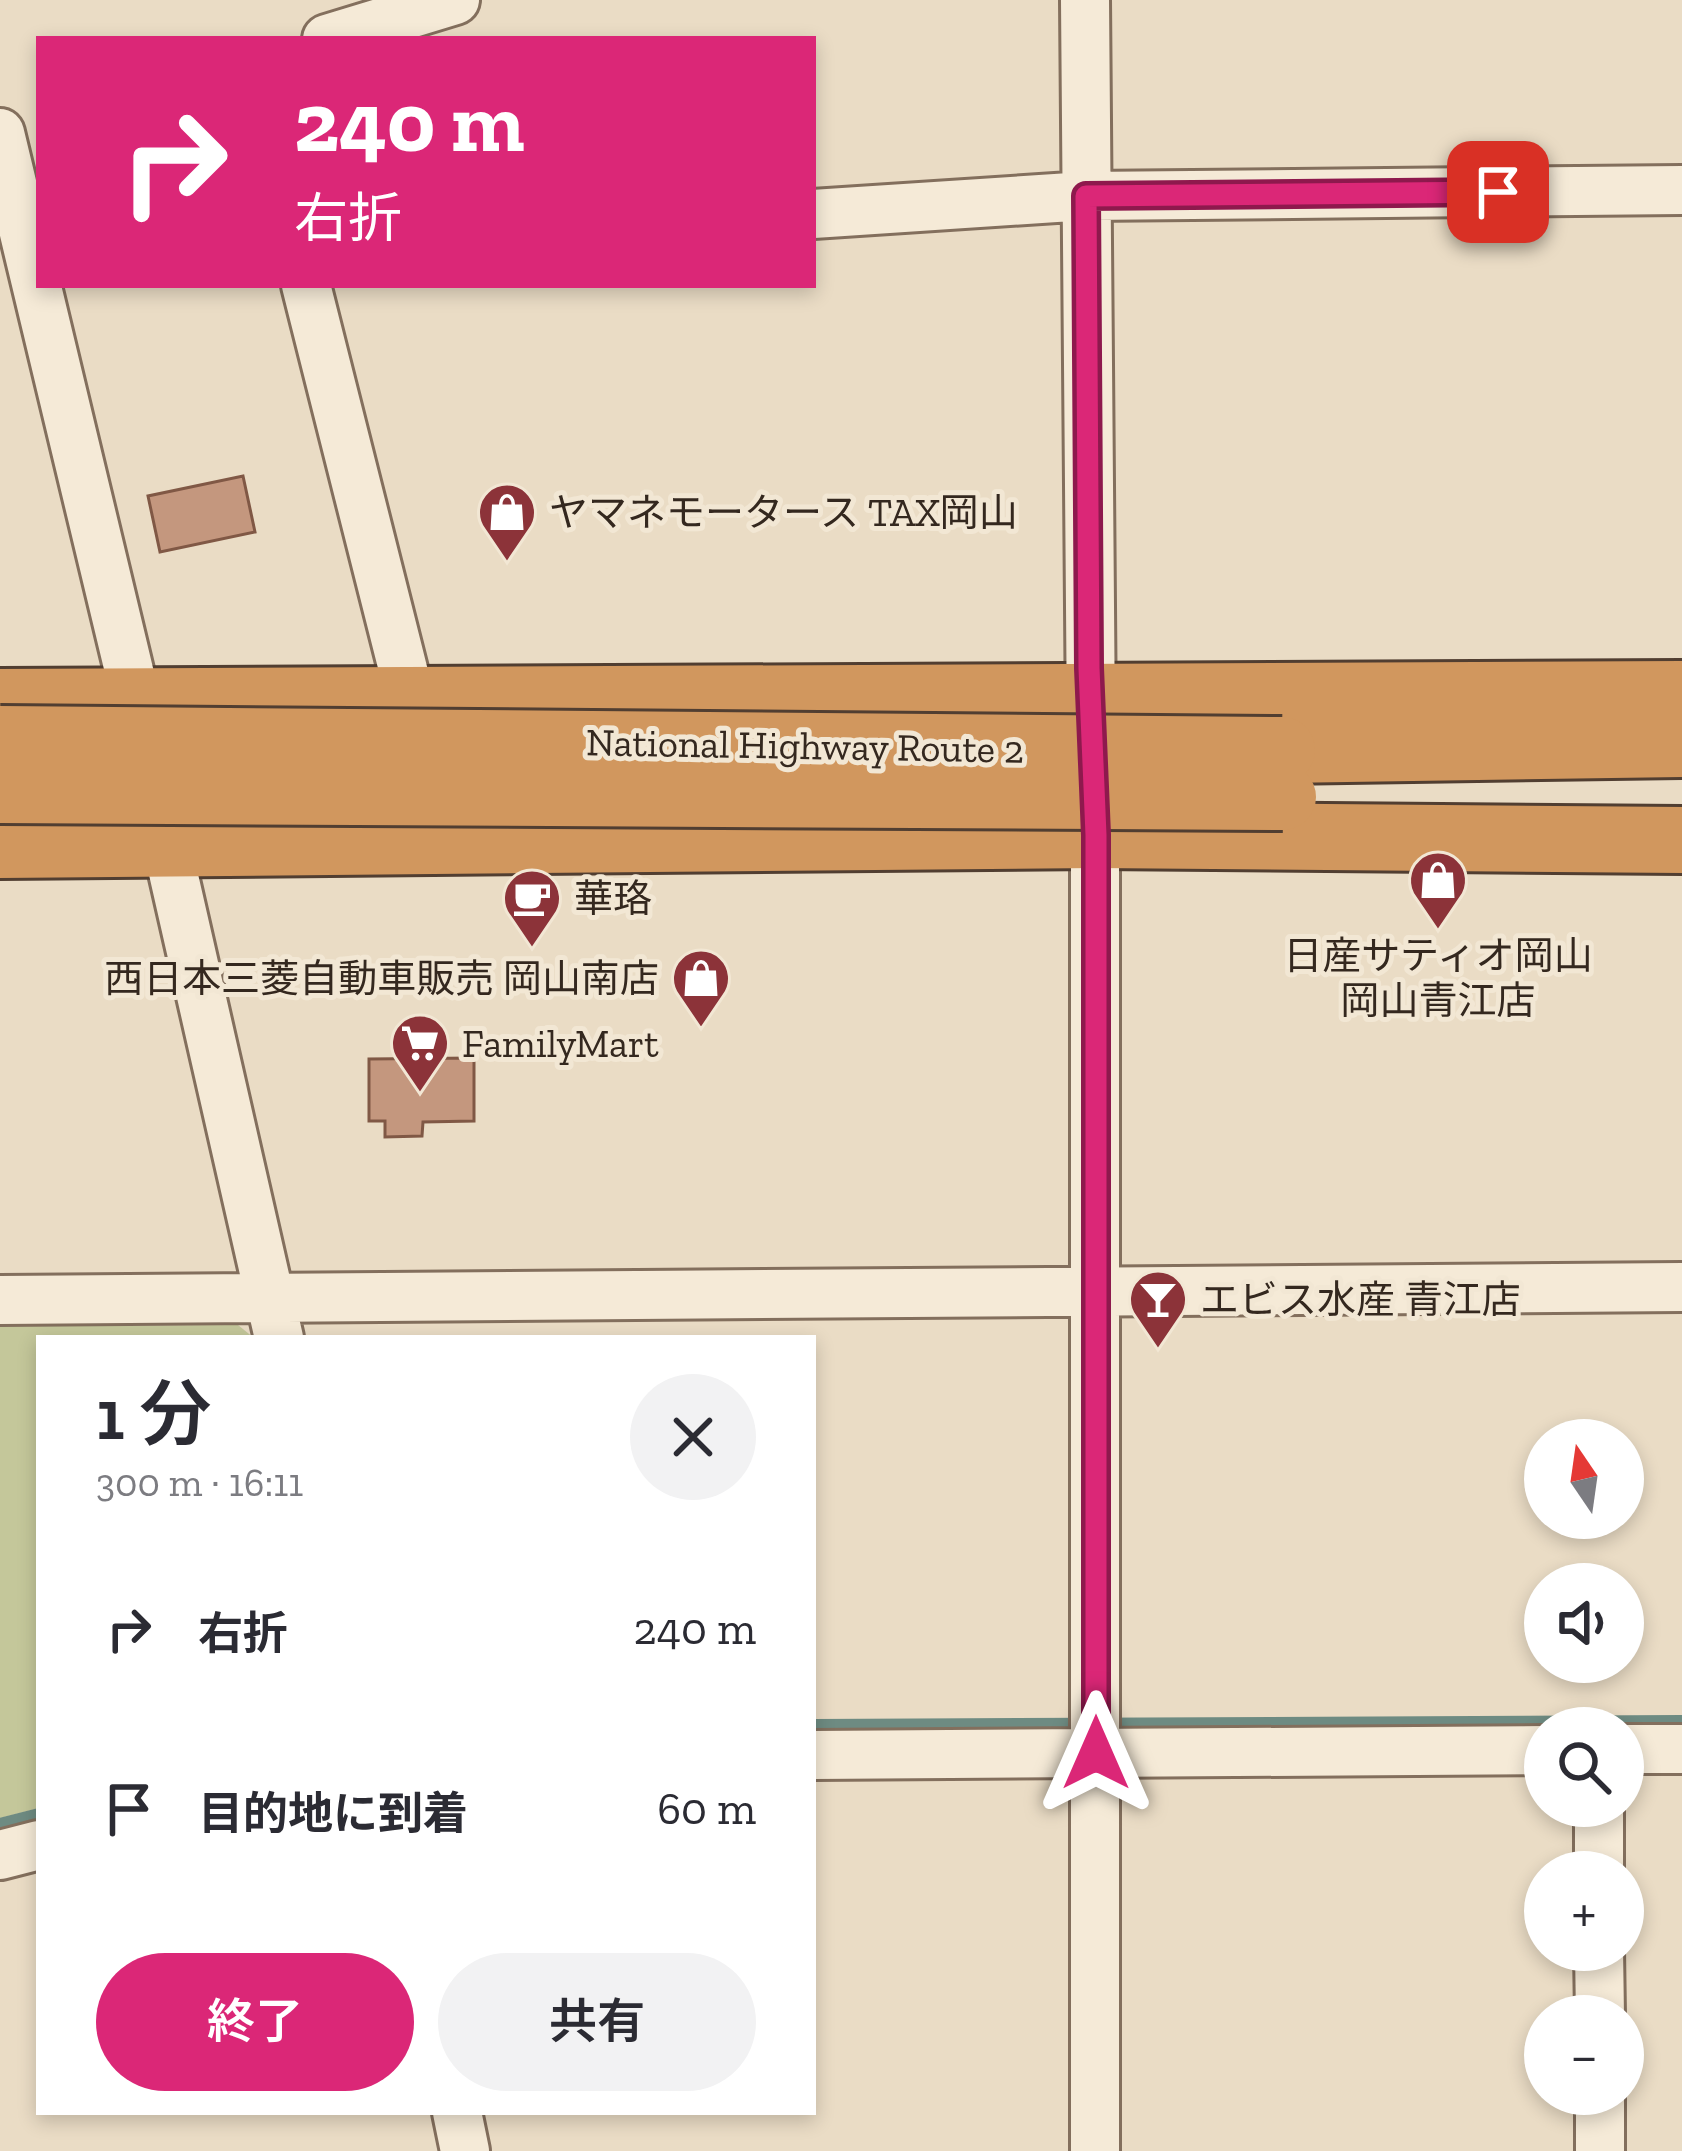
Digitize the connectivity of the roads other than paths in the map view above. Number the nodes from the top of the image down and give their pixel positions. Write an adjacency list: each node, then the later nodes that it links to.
1 (455, 0): 3 (street)
2 (1085, 0): 6 (street)
3 (349, 36)
4 (12, 159): 8 (street)
5 (1682, 190): 6 (street)
6 (1086, 196): 7 (street); 12 (street)
7 (816, 214)
8 (36, 263)
9 (42, 288): 15 (street)
10 (307, 288): 13 (street)
11 (1682, 692): 12 (highway)
12 (1090, 699): 13 (highway); 21 (street)
13 (411, 701): 15 (highway)
14 (0, 702): 15 (highway)
15 (137, 702): 23 (street)
16 (0, 739): 18 (highway, National Highway Route 2, bridge)
17 (1682, 744): 18 (highway, National Highway Route 2)
18 (1282, 774): 19 (highway, National Highway Route 2, bridge); 20 (highway, National Highway Route 2)
19 (0, 790)
20 (1682, 794)
21 (1096, 835): 22 (highway); 23 (highway); 26 (street)
22 (1682, 840)
23 (165, 844): 24 (highway); 28 (street)
24 (0, 845)
25 (1682, 1287): 26 (street)
26 (1094, 1292): 28 (street); 29 (street)
27 (0, 1300): 28 (street)
28 (275, 1319)
29 (1096, 1734): 30 (street); 33 (street); 39 (street)
30 (1524, 1749)
31 (1644, 1749): 32 (street)
32 (1682, 1749)
33 (816, 1755)
34 (36, 1846): 35 (street)
35 (0, 1855)
36 (458, 2115): 38 (street)
37 (1600, 2115): 40 (street)
38 (465, 2151)
39 (1095, 2151)
40 (1600, 2151)

